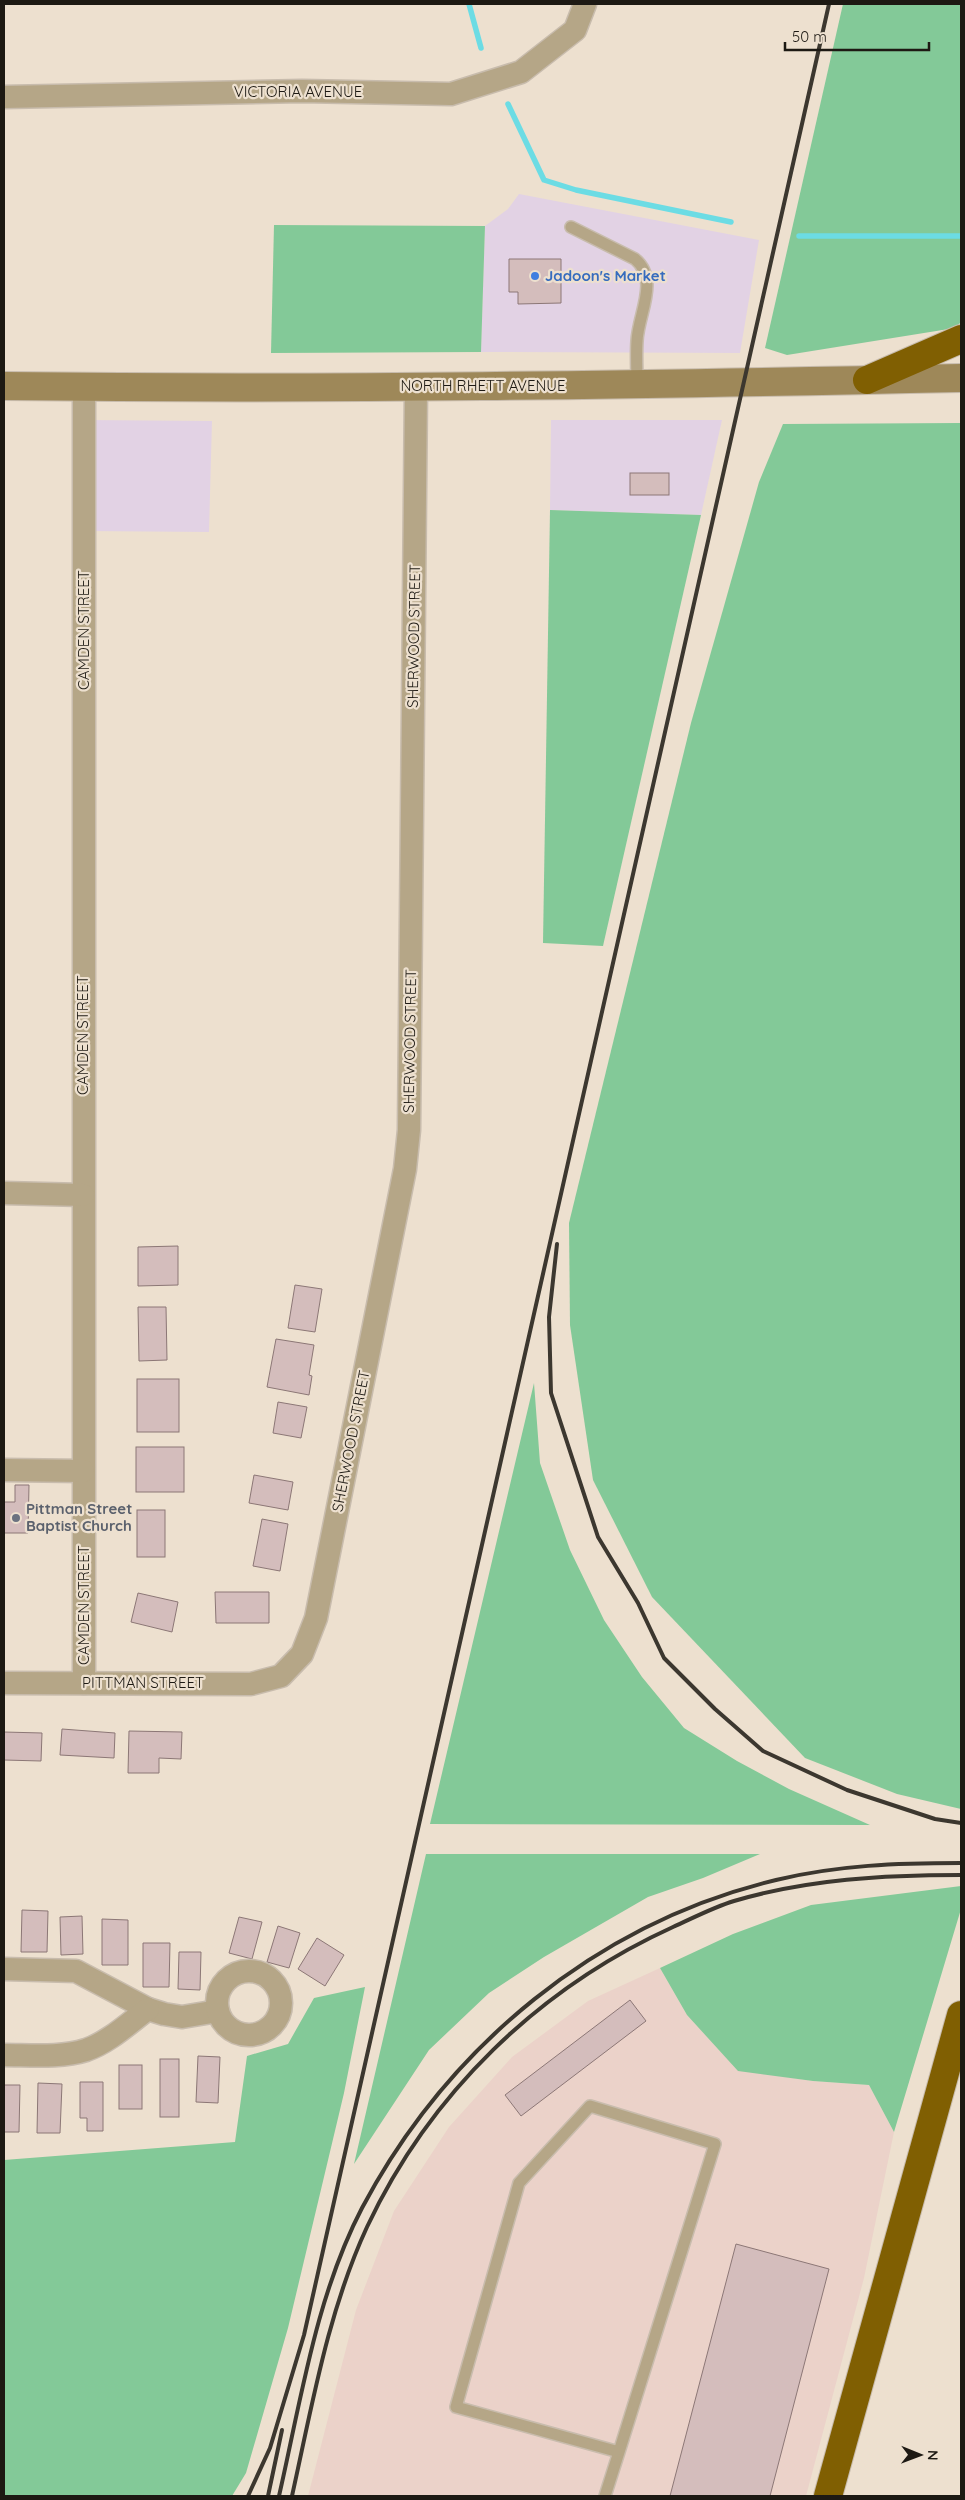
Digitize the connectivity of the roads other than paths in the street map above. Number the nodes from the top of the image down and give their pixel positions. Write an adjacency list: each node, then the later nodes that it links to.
1 (585, 4): 2 (street, VICTORIA AVENUE)
2 (4, 96)
3 (571, 227): 7 (lane)
4 (961, 339): 6 (highway)
5 (961, 378): 6 (main road, NORTH RHETT AVENUE)
6 (867, 380): 7 (main road, NORTH RHETT AVENUE)
7 (637, 385): 10 (main road, NORTH RHETT AVENUE)
8 (4, 386): 9 (main road, NORTH RHETT AVENUE)
9 (84, 387): 10 (main road, NORTH RHETT AVENUE); 12 (street, CAMDEN STREET)
10 (416, 387): 15 (street, SHERWOOD STREET)
11 (4, 1193): 12 (street)
12 (83, 1195): 14 (street, CAMDEN STREET)
13 (4, 1470): 14 (street)
14 (83, 1471): 17 (street, CAMDEN STREET)
15 (281, 1676): 17 (street, PITTMAN STREET)
16 (4, 1683): 17 (street, PITTMAN STREET)
17 (84, 1683)
18 (4, 1969): 19 (street)
19 (148, 2009): 20 (street); 22 (street)
20 (218, 2011)
21 (961, 2015): 25 (highway)
22 (4, 2055)
23 (619, 2452): 23 (lane); 24 (lane)
24 (604, 2496)
25 (828, 2496)

